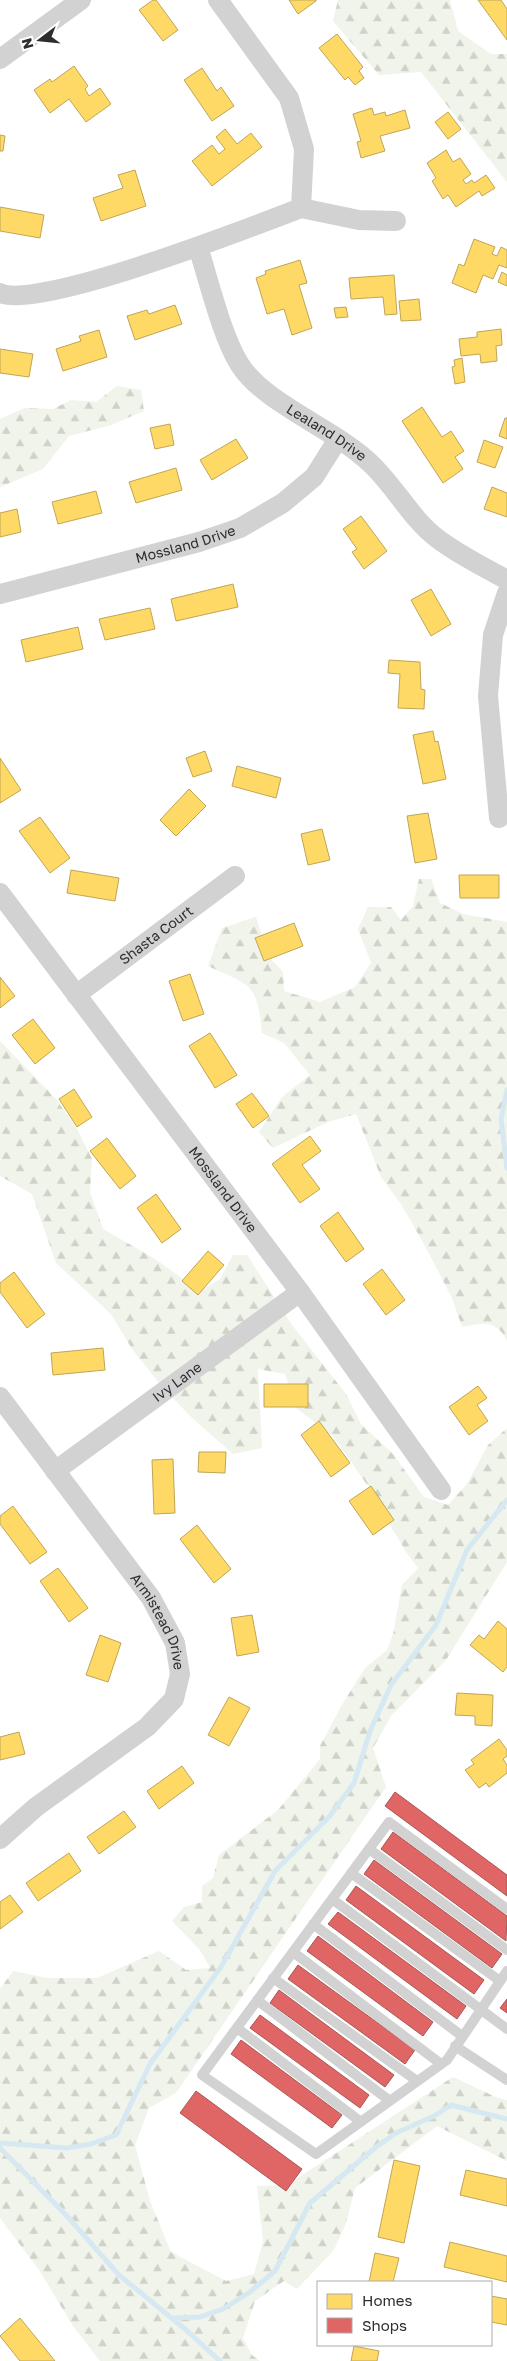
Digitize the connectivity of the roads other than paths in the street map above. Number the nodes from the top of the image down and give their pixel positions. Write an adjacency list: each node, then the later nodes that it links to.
1 (81, 0): 3 (street)
2 (218, 0): 4 (street)
3 (0, 59)
4 (301, 208): 5 (street); 6 (street)
5 (396, 221)
6 (198, 247): 7 (street); 8 (street, Lealand Drive)
7 (0, 293)
8 (338, 439): 9 (street, Lealand Drive); 11 (street, Mossland Drive)
9 (507, 580)
10 (507, 593): 12 (street)
11 (0, 594)
12 (499, 818)
13 (236, 876): 15 (street, Shasta Court)
14 (0, 893): 15 (street, Mossland Drive)
15 (76, 995): 16 (street, Mossland Drive)
16 (300, 1292): 18 (street, Ivy Lane); 19 (street, Mossland Drive)
17 (0, 1398): 18 (street, Armistead Drive)
18 (56, 1472): 20 (street, Armistead Drive)
19 (441, 1490)
20 (0, 1839)
21 (369, 1849): 22 (lane); 24 (lane); 26 (lane)
22 (351, 1873): 23 (lane); 30 (lane)
23 (332, 1899): 25 (lane); 32 (lane)
24 (507, 1910)
25 (313, 1924): 27 (lane); 35 (lane)
26 (507, 1950)
27 (293, 1952): 29 (lane); 37 (lane)
28 (507, 1971): 30 (lane)
29 (273, 1978): 31 (lane); 39 (lane)
30 (500, 1981): 32 (lane)
31 (257, 2000): 33 (lane); 40 (lane)
32 (480, 2010): 34 (lane); 35 (lane)
33 (237, 2028): 41 (lane); 41 (lane)
34 (507, 2029)
35 (462, 2036): 36 (lane)
36 (455, 2046): 37 (lane); 38 (lane)
37 (440, 2064): 39 (lane)
38 (507, 2080)
39 (417, 2081): 40 (lane)
40 (390, 2100): 41 (lane)
41 (361, 2122)

